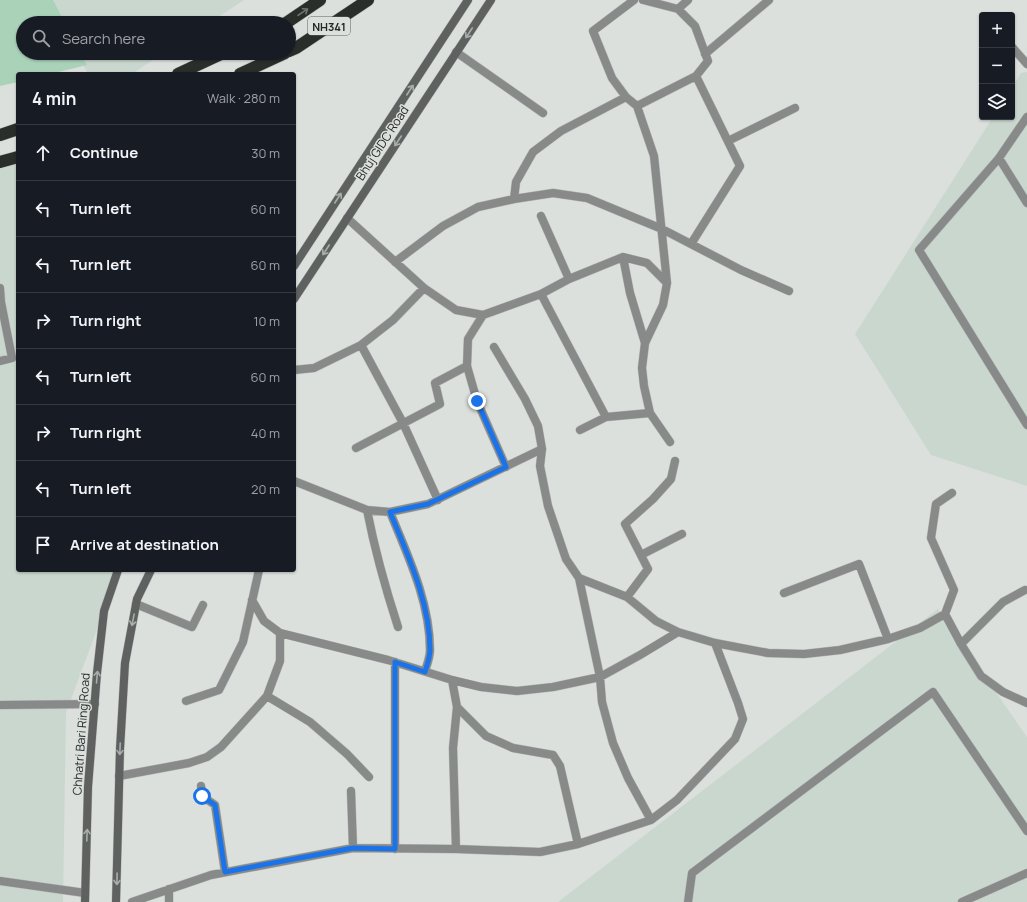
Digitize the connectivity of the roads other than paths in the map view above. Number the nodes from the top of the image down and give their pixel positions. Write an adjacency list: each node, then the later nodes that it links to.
1 (320, 0): 10 (highway, NH341, one-way to 1)
2 (368, 0): 11 (highway, NH341)
3 (468, 0): 38 (main road, Bhuj GIDC Road, one-way to 3)
4 (491, 0): 13 (main road, Bhuj GIDC Road, one-way to 13)
5 (634, 0): 21 (street)
6 (643, 0): 9 (street)
7 (688, 0): 9 (street)
8 (769, 0): 14 (street)
9 (678, 9): 14 (street)
10 (296, 16)
11 (296, 48)
12 (1015, 51): 17 (street)
13 (456, 52): 24 (street); 33 (main road, Bhuj GIDC Road, one-way to 33)
14 (705, 54): 20 (street)
15 (208, 60): 18 (highway)
16 (270, 60): 19 (highway)
17 (1027, 64)
18 (182, 72)
19 (244, 72)
20 (696, 76): 22 (street); 28 (street)
21 (626, 97): 22 (street); 30 (street)
22 (637, 106): 34 (street)
23 (795, 108): 28 (street)
24 (543, 113)
25 (1027, 117): 29 (street)
26 (16, 130): 27 (highway)
27 (0, 135)
28 (728, 142): 35 (street)
29 (999, 158): 31 (street); 57 (street)
30 (514, 199): 34 (street); 37 (street)
31 (1027, 203)
32 (541, 216): 39 (street)
33 (347, 218): 37 (street); 45 (main road, Bhuj GIDC Road, one-way to 45)
34 (662, 229): 35 (street); 40 (street)
35 (691, 244): 43 (street)
36 (623, 257): 39 (street); 40 (street); 48 (street)
37 (395, 262): 42 (street)
38 (296, 263)
39 (569, 279): 44 (street)
40 (667, 283): 48 (street)
41 (0, 288): 46 (street)
42 (424, 288): 47 (street); 49 (street)
43 (789, 291)
44 (541, 294): 47 (street); 55 (street)
45 (296, 296)
46 (0, 302): 51 (street)
47 (483, 314): 52 (street)
48 (645, 343): 54 (street)
49 (361, 345): 53 (street); 56 (street)
50 (494, 348): 61 (street)
51 (0, 361)
52 (467, 366): 56 (street); 63 (street)
53 (296, 370)
54 (650, 412): 55 (street); 59 (street)
55 (606, 417): 58 (street)
56 (403, 423): 60 (street); 66 (street)
57 (1027, 425)
58 (580, 430)
59 (670, 442)
60 (356, 448)
61 (542, 449): 63 (street); 74 (street)
62 (675, 461): 70 (street)
63 (506, 467): 66 (street)
64 (296, 482): 67 (street)
65 (952, 493): 81 (street)
66 (438, 500): 68 (street)
67 (366, 510): 68 (street); 82 (street)
68 (390, 512): 89 (street)
69 (682, 534): 70 (street)
70 (641, 555): 77 (street)
71 (117, 572): 95 (main road, Chhatri Bari Ring Road, one-way to 71)
72 (150, 572): 79 (main road)
73 (258, 572): 78 (street)
74 (579, 578): 77 (street); 90 (street)
75 (1025, 590): 87 (street)
76 (784, 593): 85 (street)
77 (626, 597): 83 (street)
78 (252, 600): 84 (street); 93 (street)
79 (136, 604): 80 (street); 98 (main road, one-way to 98)
80 (203, 605)
81 (945, 614): 85 (street); 87 (street)
82 (398, 627)
83 (678, 632): 86 (street); 90 (street)
84 (280, 633): 88 (street); 92 (street)
85 (888, 639): 86 (street)
86 (715, 642): 102 (street)
87 (961, 644): 94 (street)
88 (395, 662): 89 (street); 106 (street)
89 (425, 672): 91 (street)
90 (600, 677): 91 (street); 102 (street)
91 (452, 680): 97 (street)
92 (266, 696): 98 (street); 99 (street)
93 (186, 701)
94 (1027, 703)
95 (95, 704): 96 (street); 112 (main road, Chhatri Bari Ring Road, one-way to 95)
96 (0, 705)
97 (457, 707): 104 (street); 107 (street)
98 (119, 776): 114 (main road, one-way to 114)
99 (369, 777)
100 (201, 786): 108 (street)
101 (351, 791): 105 (street)
102 (651, 820): 104 (street)
103 (1027, 831): 117 (street)
104 (578, 844): 107 (street)
105 (353, 848): 106 (street); 108 (street)
106 (395, 849): 107 (street)
107 (456, 849)
108 (225, 872): 111 (street)
109 (1027, 873): 118 (street)
110 (0, 881): 112 (street)
111 (169, 889): 115 (street); 116 (street)
112 (85, 893): 113 (main road, Chhatri Bari Ring Road)
113 (85, 902)
114 (116, 902)
115 (132, 902)
116 (169, 902)
117 (688, 902)
118 (962, 902)

